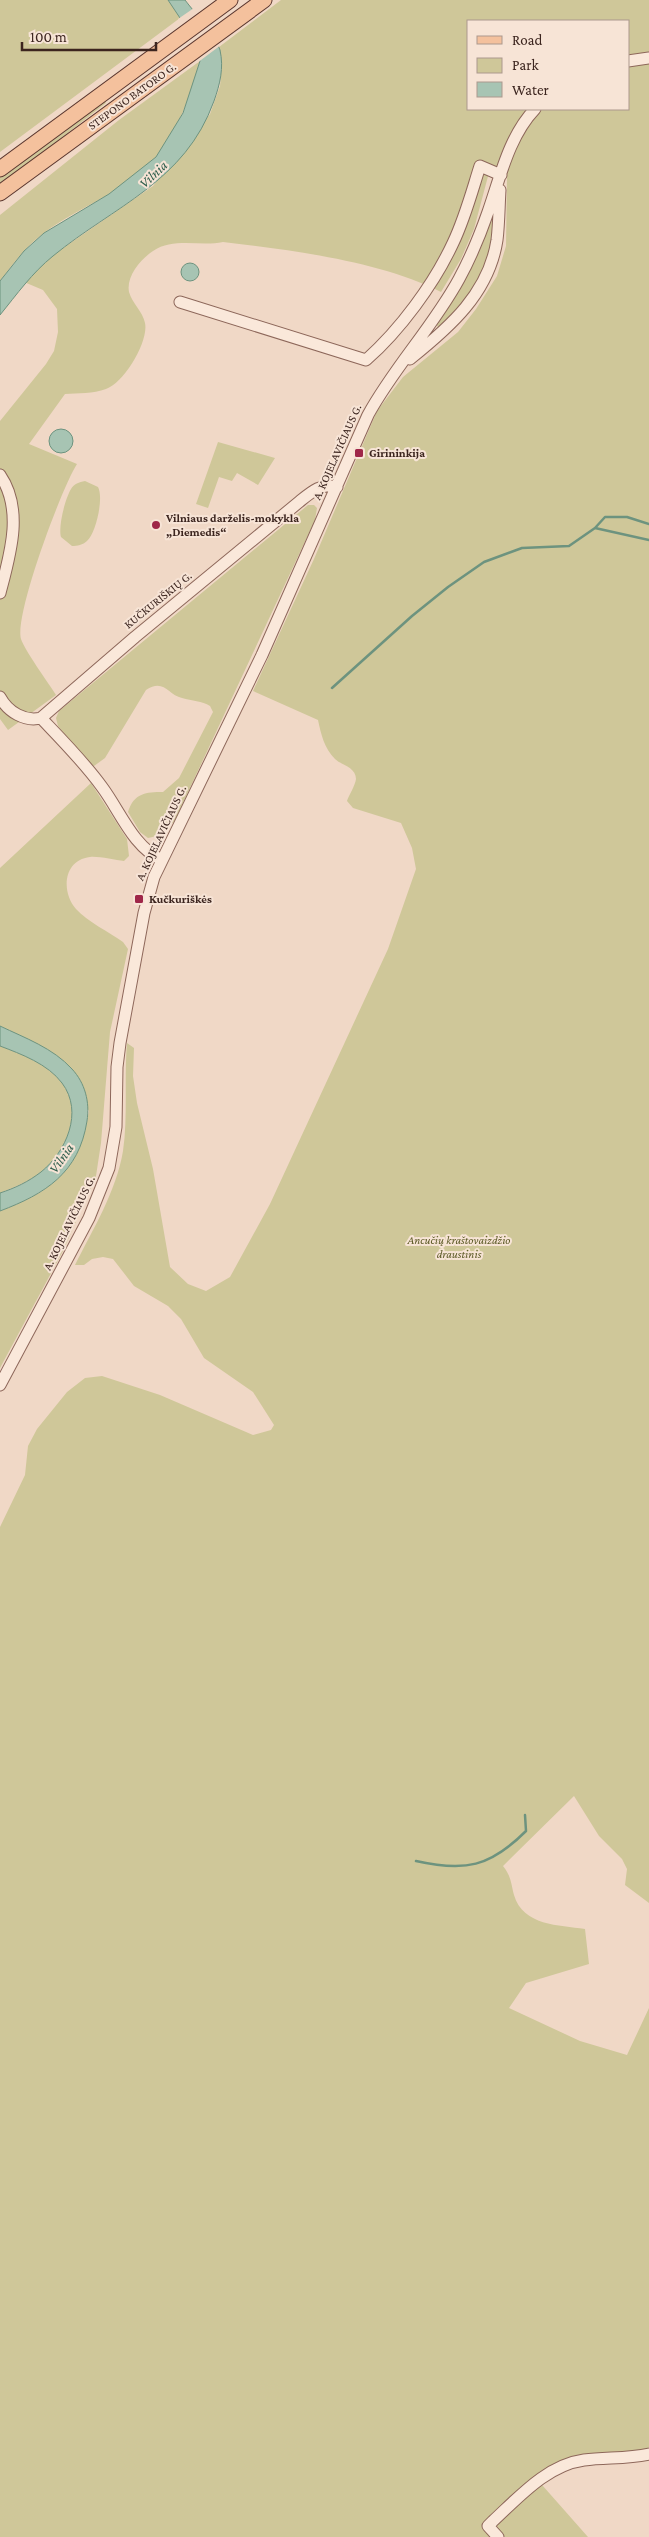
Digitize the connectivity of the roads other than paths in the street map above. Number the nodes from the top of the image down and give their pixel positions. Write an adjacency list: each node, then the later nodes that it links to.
1 (230, 0): 6 (main road, STEPONO BATORO G.)
2 (264, 0): 8 (main road, STEPONO BATORO G.)
3 (649, 58): 4 (street)
4 (629, 61)
5 (534, 110): 7 (street, A. KOJELAVIČIAUS G.)
6 (0, 169)
7 (501, 175): 9 (street); 10 (street, A. KOJELAVIČIAUS G.); 10 (street, A. KOJELAVIČIAUS G.)
8 (0, 193)
9 (180, 302)
10 (397, 369): 12 (street, A. KOJELAVIČIAUS G.)
11 (0, 474): 13 (street)
12 (337, 487): 15 (street, KUČKURIŠKIŲ G.); 16 (street, A. KOJELAVIČIAUS G.)
13 (0, 593)
14 (0, 697): 15 (street)
15 (41, 718): 16 (street)
16 (162, 860): 17 (street, A. KOJELAVIČIAUS G.)
17 (0, 1385)
18 (649, 2454): 19 (street)
19 (493, 2534)

